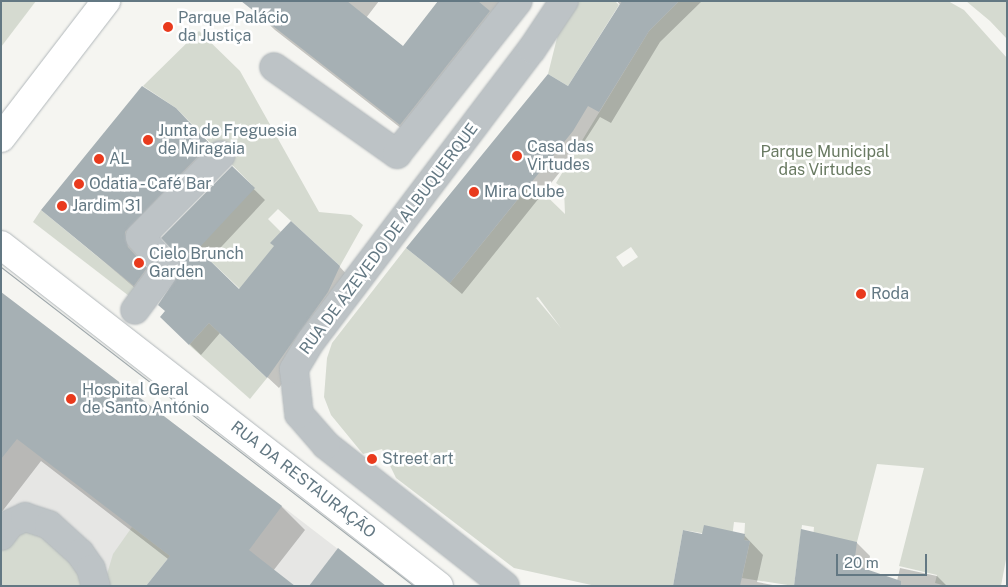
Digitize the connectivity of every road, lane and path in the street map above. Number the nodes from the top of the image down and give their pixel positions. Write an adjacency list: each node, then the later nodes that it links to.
1 (106, 1): 5 (main road)
2 (518, 1): 4 (street)
3 (564, 1): 12 (street, RUA DE AZEVEDO DE ALBUQUERQUE)
4 (274, 67)
5 (1, 138)
6 (221, 155): 8 (street)
7 (1, 246): 11 (main road, RUA DA RESTAURAÇÃO)
8 (135, 310)
9 (1, 536): 10 (street)
10 (96, 586)
11 (439, 586)
12 (506, 586)

